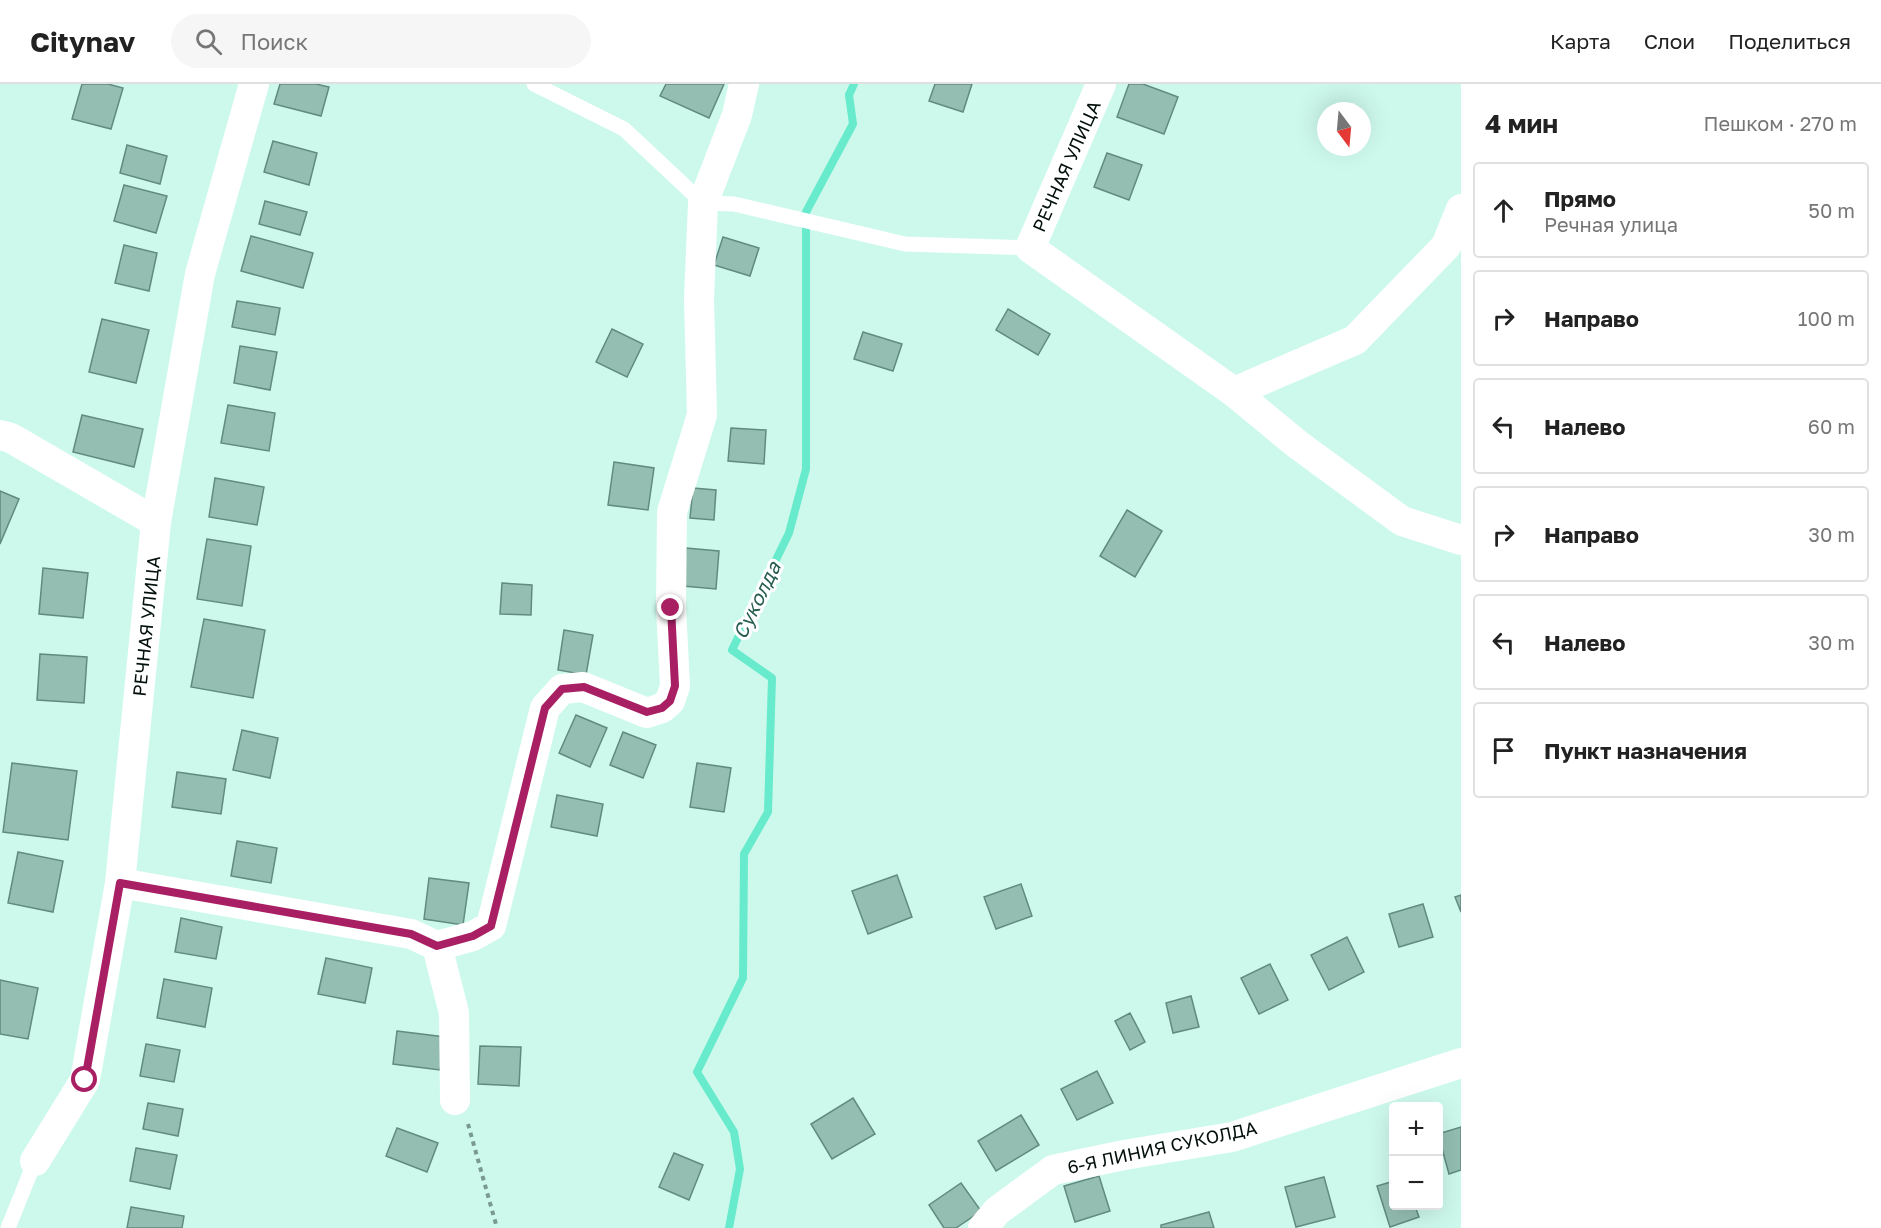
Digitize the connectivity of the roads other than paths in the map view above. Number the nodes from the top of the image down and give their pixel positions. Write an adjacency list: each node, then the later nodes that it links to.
1 (254, 84): 10 (street, РЕЧНАЯ УЛИЦА)
2 (534, 84): 5 (lane)
3 (744, 84): 5 (street)
4 (1101, 84): 7 (street, РЕЧНАЯ УЛИЦА)
5 (703, 203): 7 (lane); 13 (street)
6 (1461, 209): 8 (street)
7 (1030, 248): 8 (street)
8 (1234, 392): 11 (street)
9 (0, 435): 10 (street)
10 (156, 522): 12 (street, РЕЧНАЯ УЛИЦА)
11 (1461, 540)
12 (120, 883): 13 (street); 16 (street, РЕЧНАЯ УЛИЦА)
13 (437, 946): 15 (street)
14 (1461, 1063): 18 (street, 6-Я ЛИНИЯ СУКОЛДА)
15 (455, 1100)
16 (35, 1161): 17 (lane)
17 (8, 1228)
18 (983, 1228)

